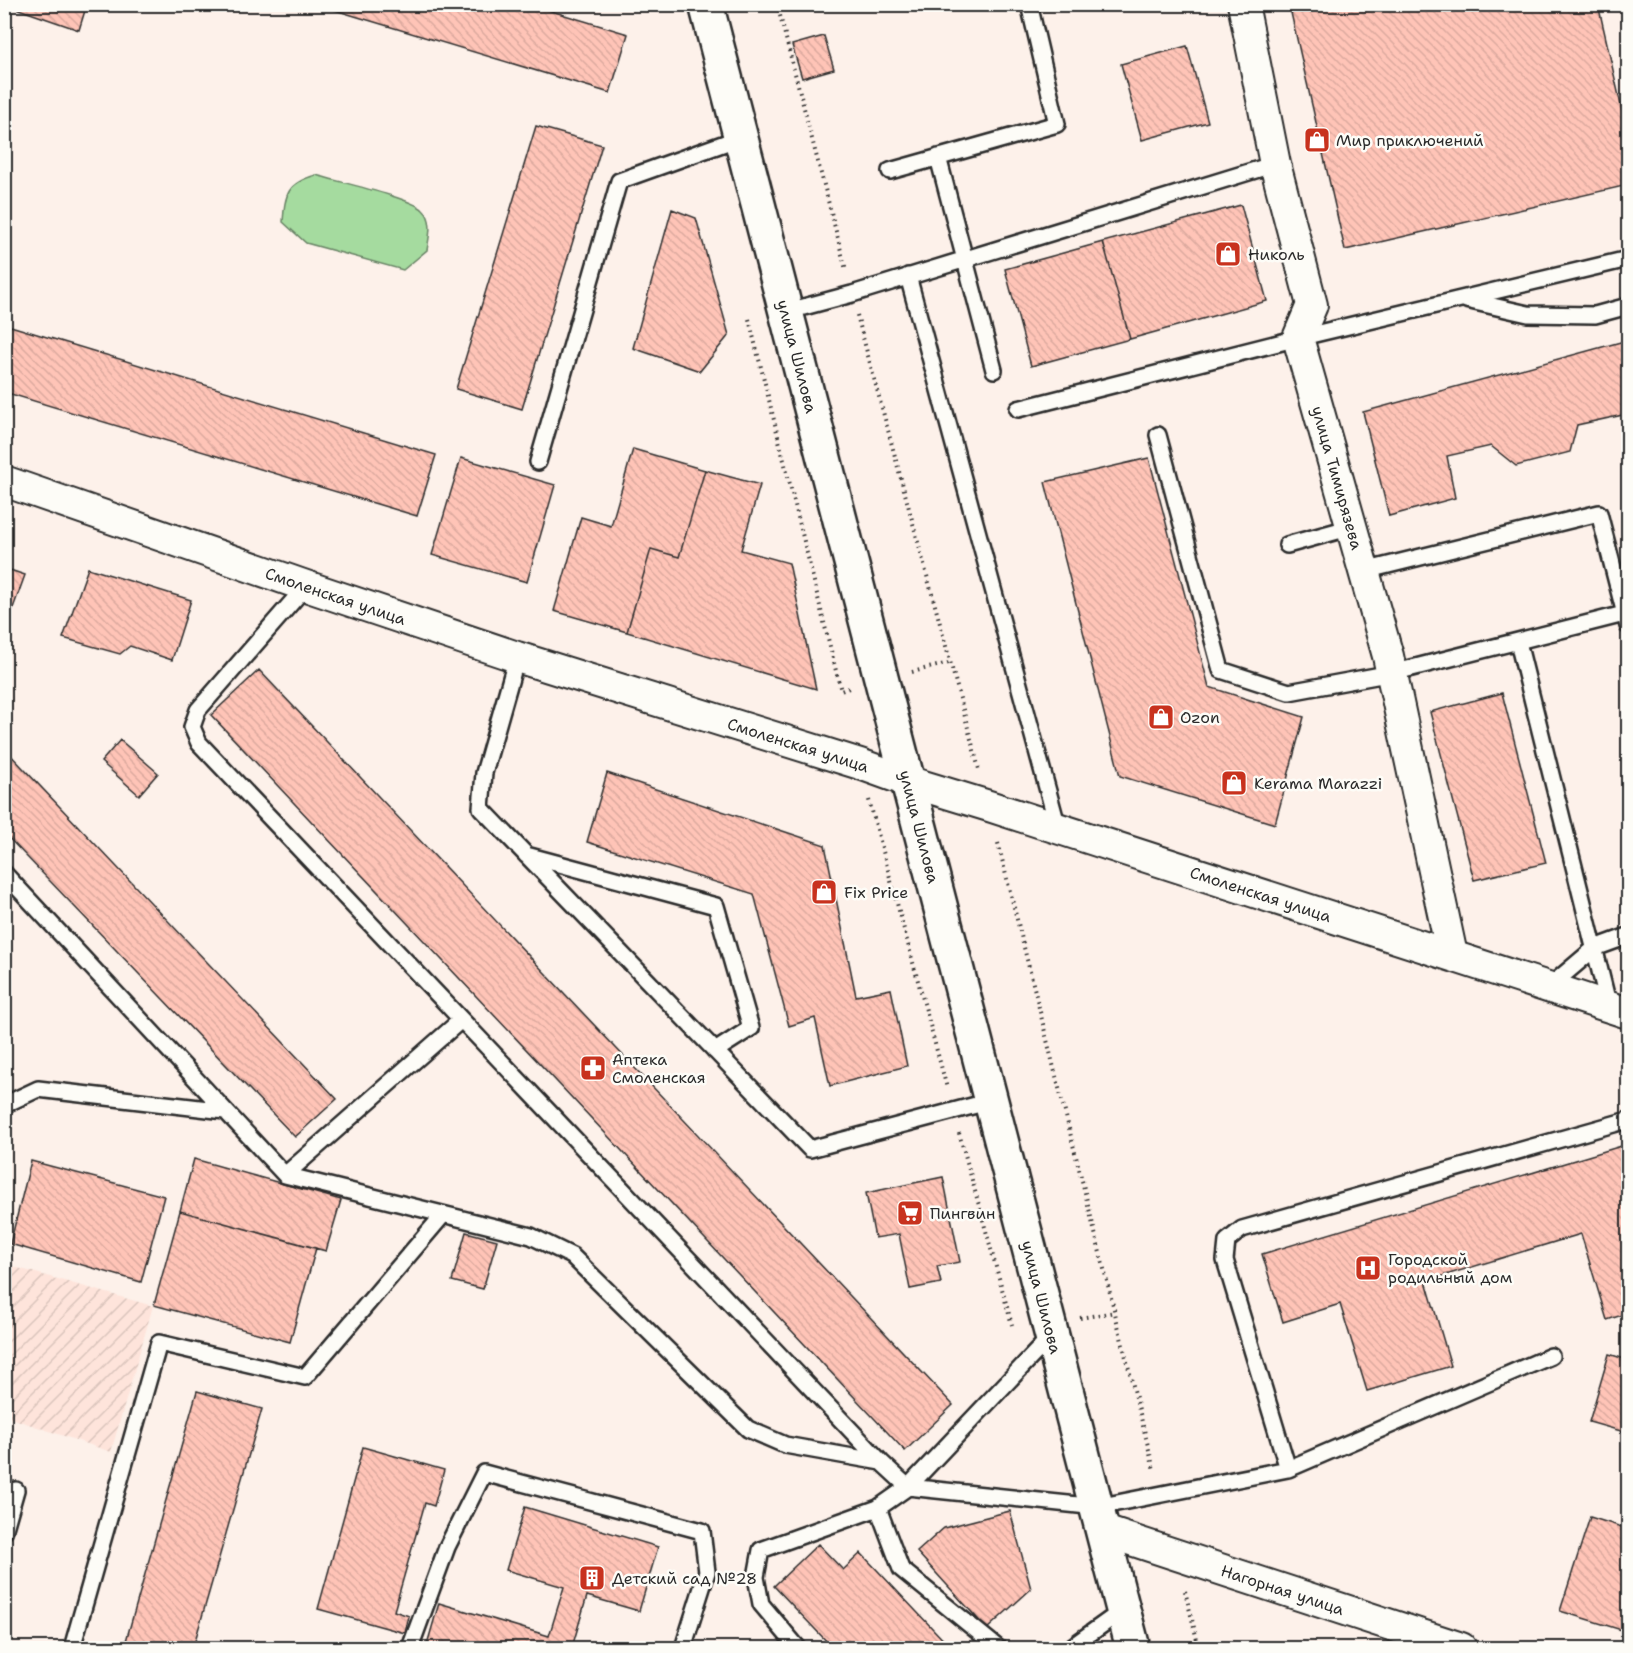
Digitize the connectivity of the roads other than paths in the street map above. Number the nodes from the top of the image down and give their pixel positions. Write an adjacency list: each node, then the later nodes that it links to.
1 (706, 4): 4 (main road, улица Шилова)
2 (1029, 4): 5 (lane)
3 (1243, 4): 6 (street)
4 (739, 138): 13 (main road, улица Шилова); 18 (lane)
5 (938, 157): 7 (lane); 8 (lane)
6 (1275, 164): 8 (lane); 14 (street)
7 (890, 171)
8 (964, 260): 10 (lane); 15 (lane)
9 (1629, 260): 11 (lane)
10 (909, 276): 13 (lane); 29 (lane)
11 (1462, 299): 12 (lane); 14 (lane)
12 (1629, 306)
13 (785, 312): 28 (main road, улица Шилова)
14 (1298, 338): 16 (lane); 20 (street, улица Тимирязева)
15 (994, 370)
16 (1018, 409)
17 (1158, 435): 27 (lane)
18 (538, 462)
19 (4, 481): 23 (street, Смоленская улица)
20 (1352, 526): 21 (lane); 22 (street, улица Тимирязева)
21 (1287, 545)
22 (1364, 571): 24 (lane); 27 (street, улица Тимирязева)
23 (306, 586): 26 (street, Смоленская улица); 37 (lane)
24 (1627, 618): 25 (lane)
25 (1518, 642): 27 (lane); 33 (lane)
26 (517, 657): 28 (street, Смоленская улица); 30 (lane)
27 (1392, 673): 34 (street, улица Тимирязева)
28 (907, 781): 29 (street, Смоленская улица); 39 (main road, улица Шилова)
29 (1058, 828): 34 (street, Смоленская улица)
30 (526, 855): 38 (lane); 38 (lane)
31 (4, 873): 41 (lane)
32 (1629, 936): 33 (lane)
33 (1595, 948): 35 (lane); 36 (lane)
34 (1452, 955): 35 (street, Смоленская улица)
35 (1549, 987): 36 (street, Смоленская улица)
36 (1619, 1010)
37 (461, 1020): 43 (lane); 47 (lane)
38 (715, 1051): 39 (lane)
39 (991, 1101): 45 (main road, улица Шилова)
40 (4, 1105): 41 (lane)
41 (225, 1111): 43 (lane)
42 (1629, 1120): 48 (lane)
43 (285, 1175): 44 (lane)
44 (444, 1215): 47 (lane); 55 (lane)
45 (1052, 1335): 49 (lane); 52 (main road, улица Шилова)
46 (1551, 1356): 48 (lane)
47 (881, 1462): 49 (lane)
48 (1288, 1469): 52 (lane)
49 (908, 1486): 51 (lane); 52 (lane)
50 (16, 1490): 53 (lane)
51 (878, 1508): 58 (lane); 59 (lane)
52 (1100, 1519): 54 (main road, улица Шилова); 62 (street, Нагорная улица)
53 (4, 1532)
54 (1123, 1610): 60 (lane); 61 (main road, улица Шилова)
55 (72, 1648)
56 (410, 1648): 57 (lane)
57 (683, 1648)
58 (798, 1648)
59 (998, 1648)
60 (1070, 1648)
61 (1133, 1648)
62 (1461, 1648)

